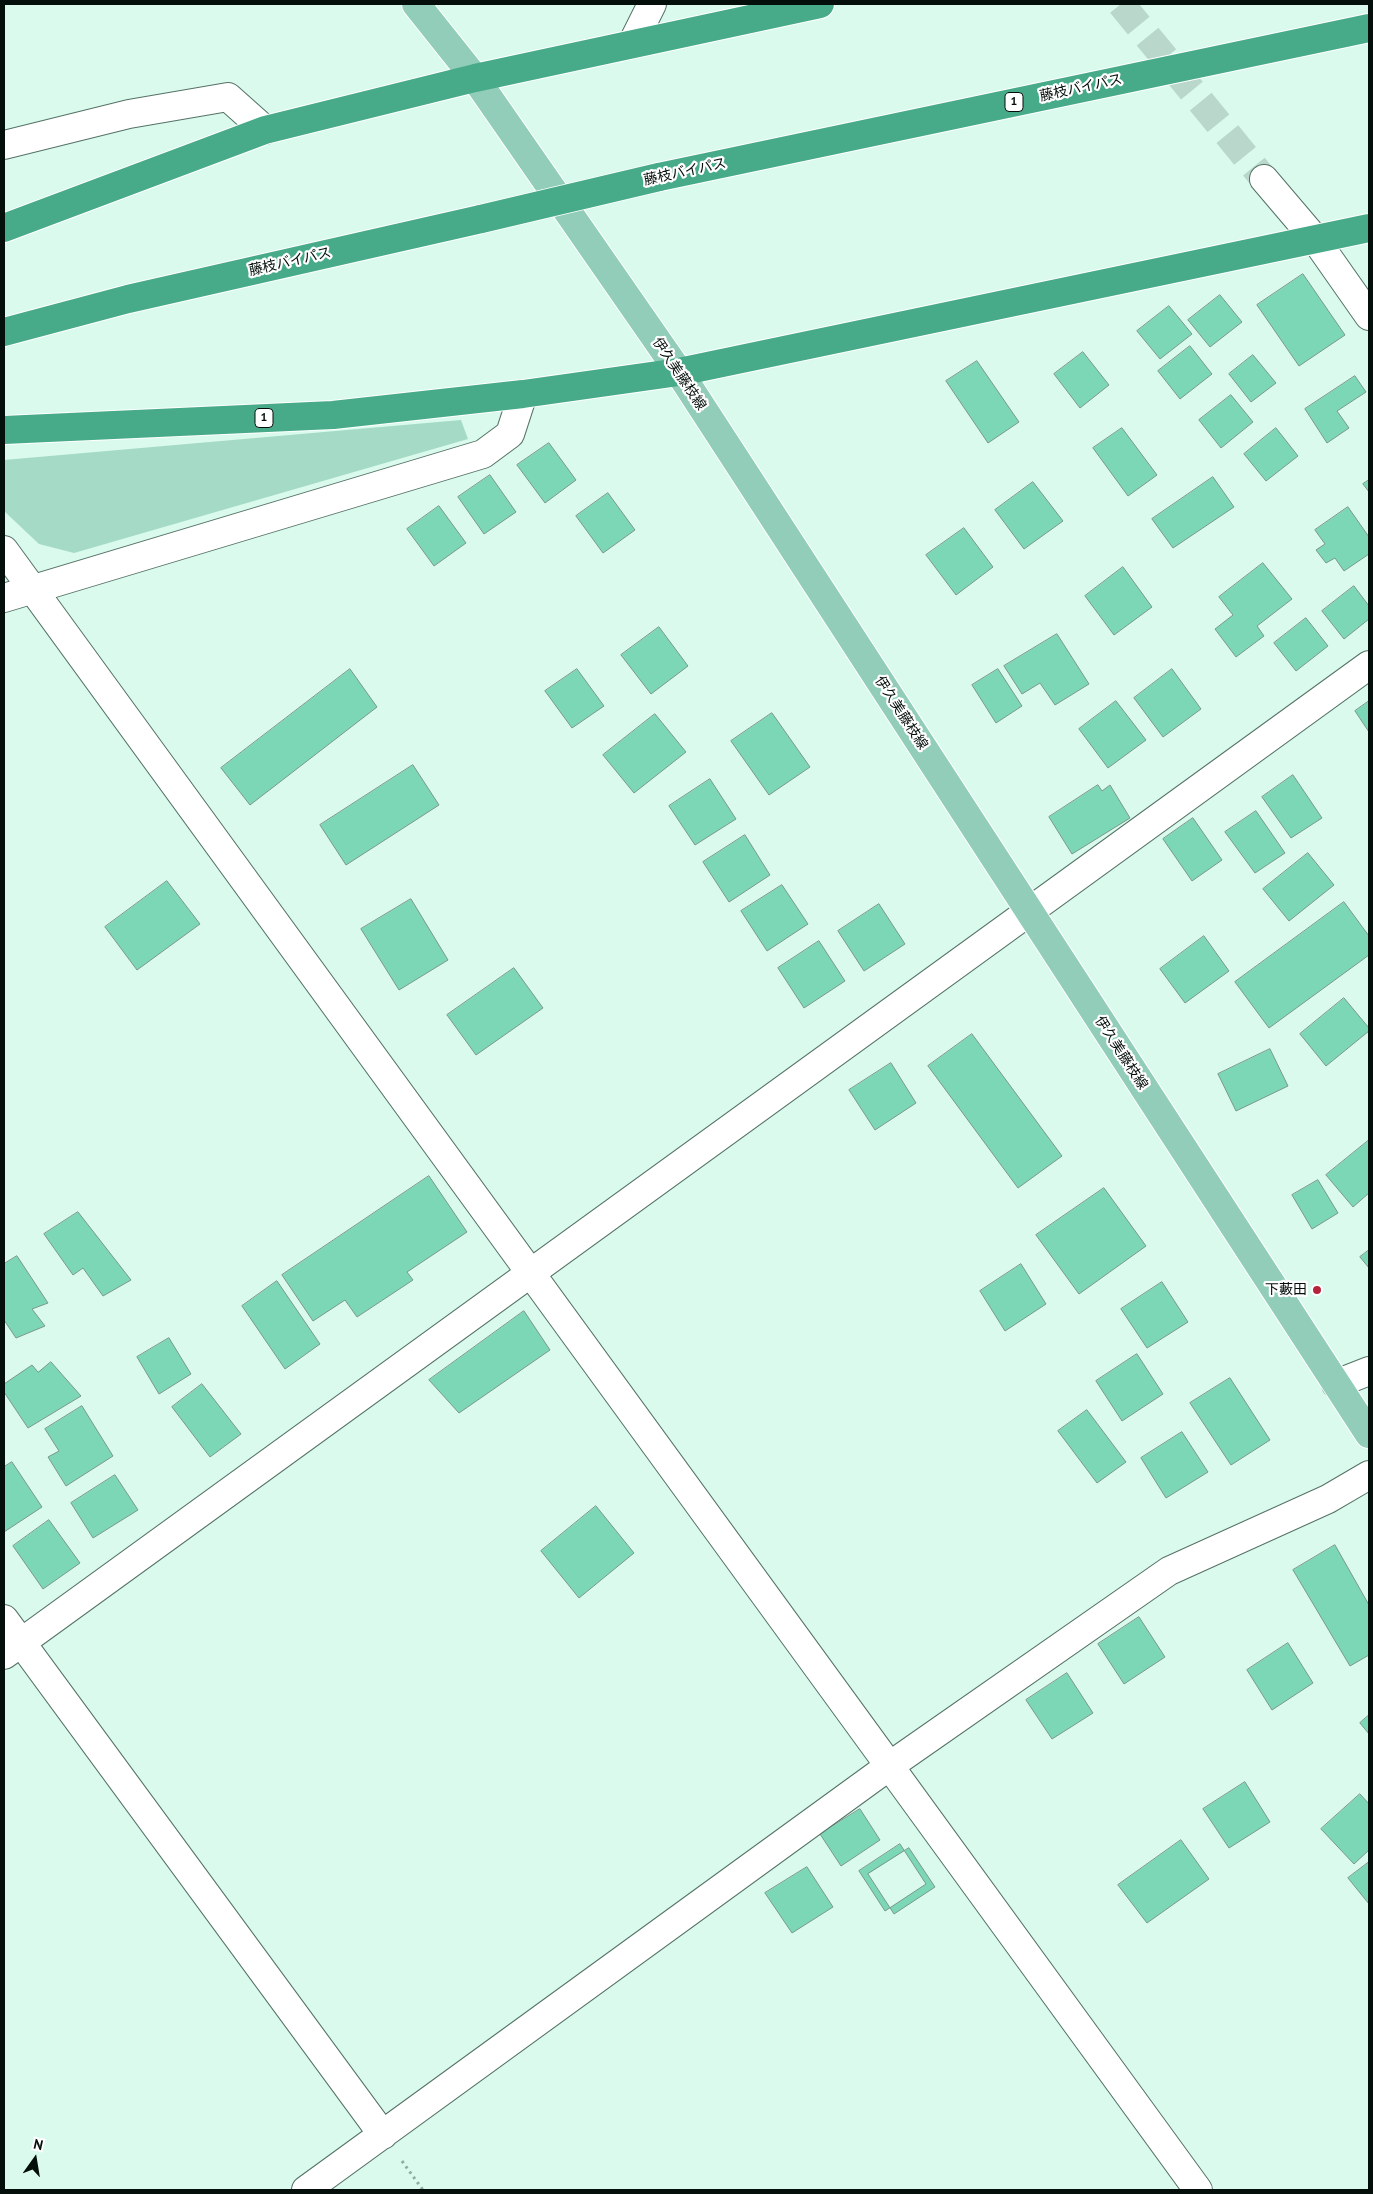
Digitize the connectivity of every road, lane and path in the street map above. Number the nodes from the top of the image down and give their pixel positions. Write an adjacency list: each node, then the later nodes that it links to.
1 (416, 4): 6 (main road, 伊久美藤枝線)
2 (652, 4): 5 (street)
3 (820, 4): 5 (highway)
4 (1369, 28): 14 (highway, 藤枝バイパス / 1, bridge)
5 (632, 44): 6 (highway)
6 (475, 78): 7 (highway); 15 (main road, 伊久美藤枝線)
7 (265, 130): 8 (street); 10 (highway)
8 (4, 145)
9 (1264, 179): 12 (street)
10 (4, 228)
11 (1369, 228): 12 (highway, 1)
12 (1316, 239): 13 (street); 15 (highway, 1)
13 (1369, 316)
14 (4, 332)
15 (679, 372): 16 (highway, 1); 22 (main road, 伊久美藤枝線)
16 (523, 394): 17 (highway, 1); 19 (street)
17 (4, 430)
18 (4, 550): 19 (street)
19 (33, 589): 20 (street); 23 (street)
20 (4, 598)
21 (1369, 665): 22 (street)
22 (1030, 911): 23 (street); 25 (main road, 伊久美藤枝線)
23 (532, 1272): 29 (street); 30 (street)
24 (1369, 1370): 25 (street)
25 (1336, 1384): 26 (main road, 伊久美藤枝線)
26 (1369, 1434)
27 (1369, 1475): 30 (street)
28 (4, 1619): 29 (street)
29 (12, 1649): 31 (street)
30 (888, 1767): 31 (street); 33 (street)
31 (383, 2135): 32 (street)
32 (306, 2190)
33 (1198, 2190)

